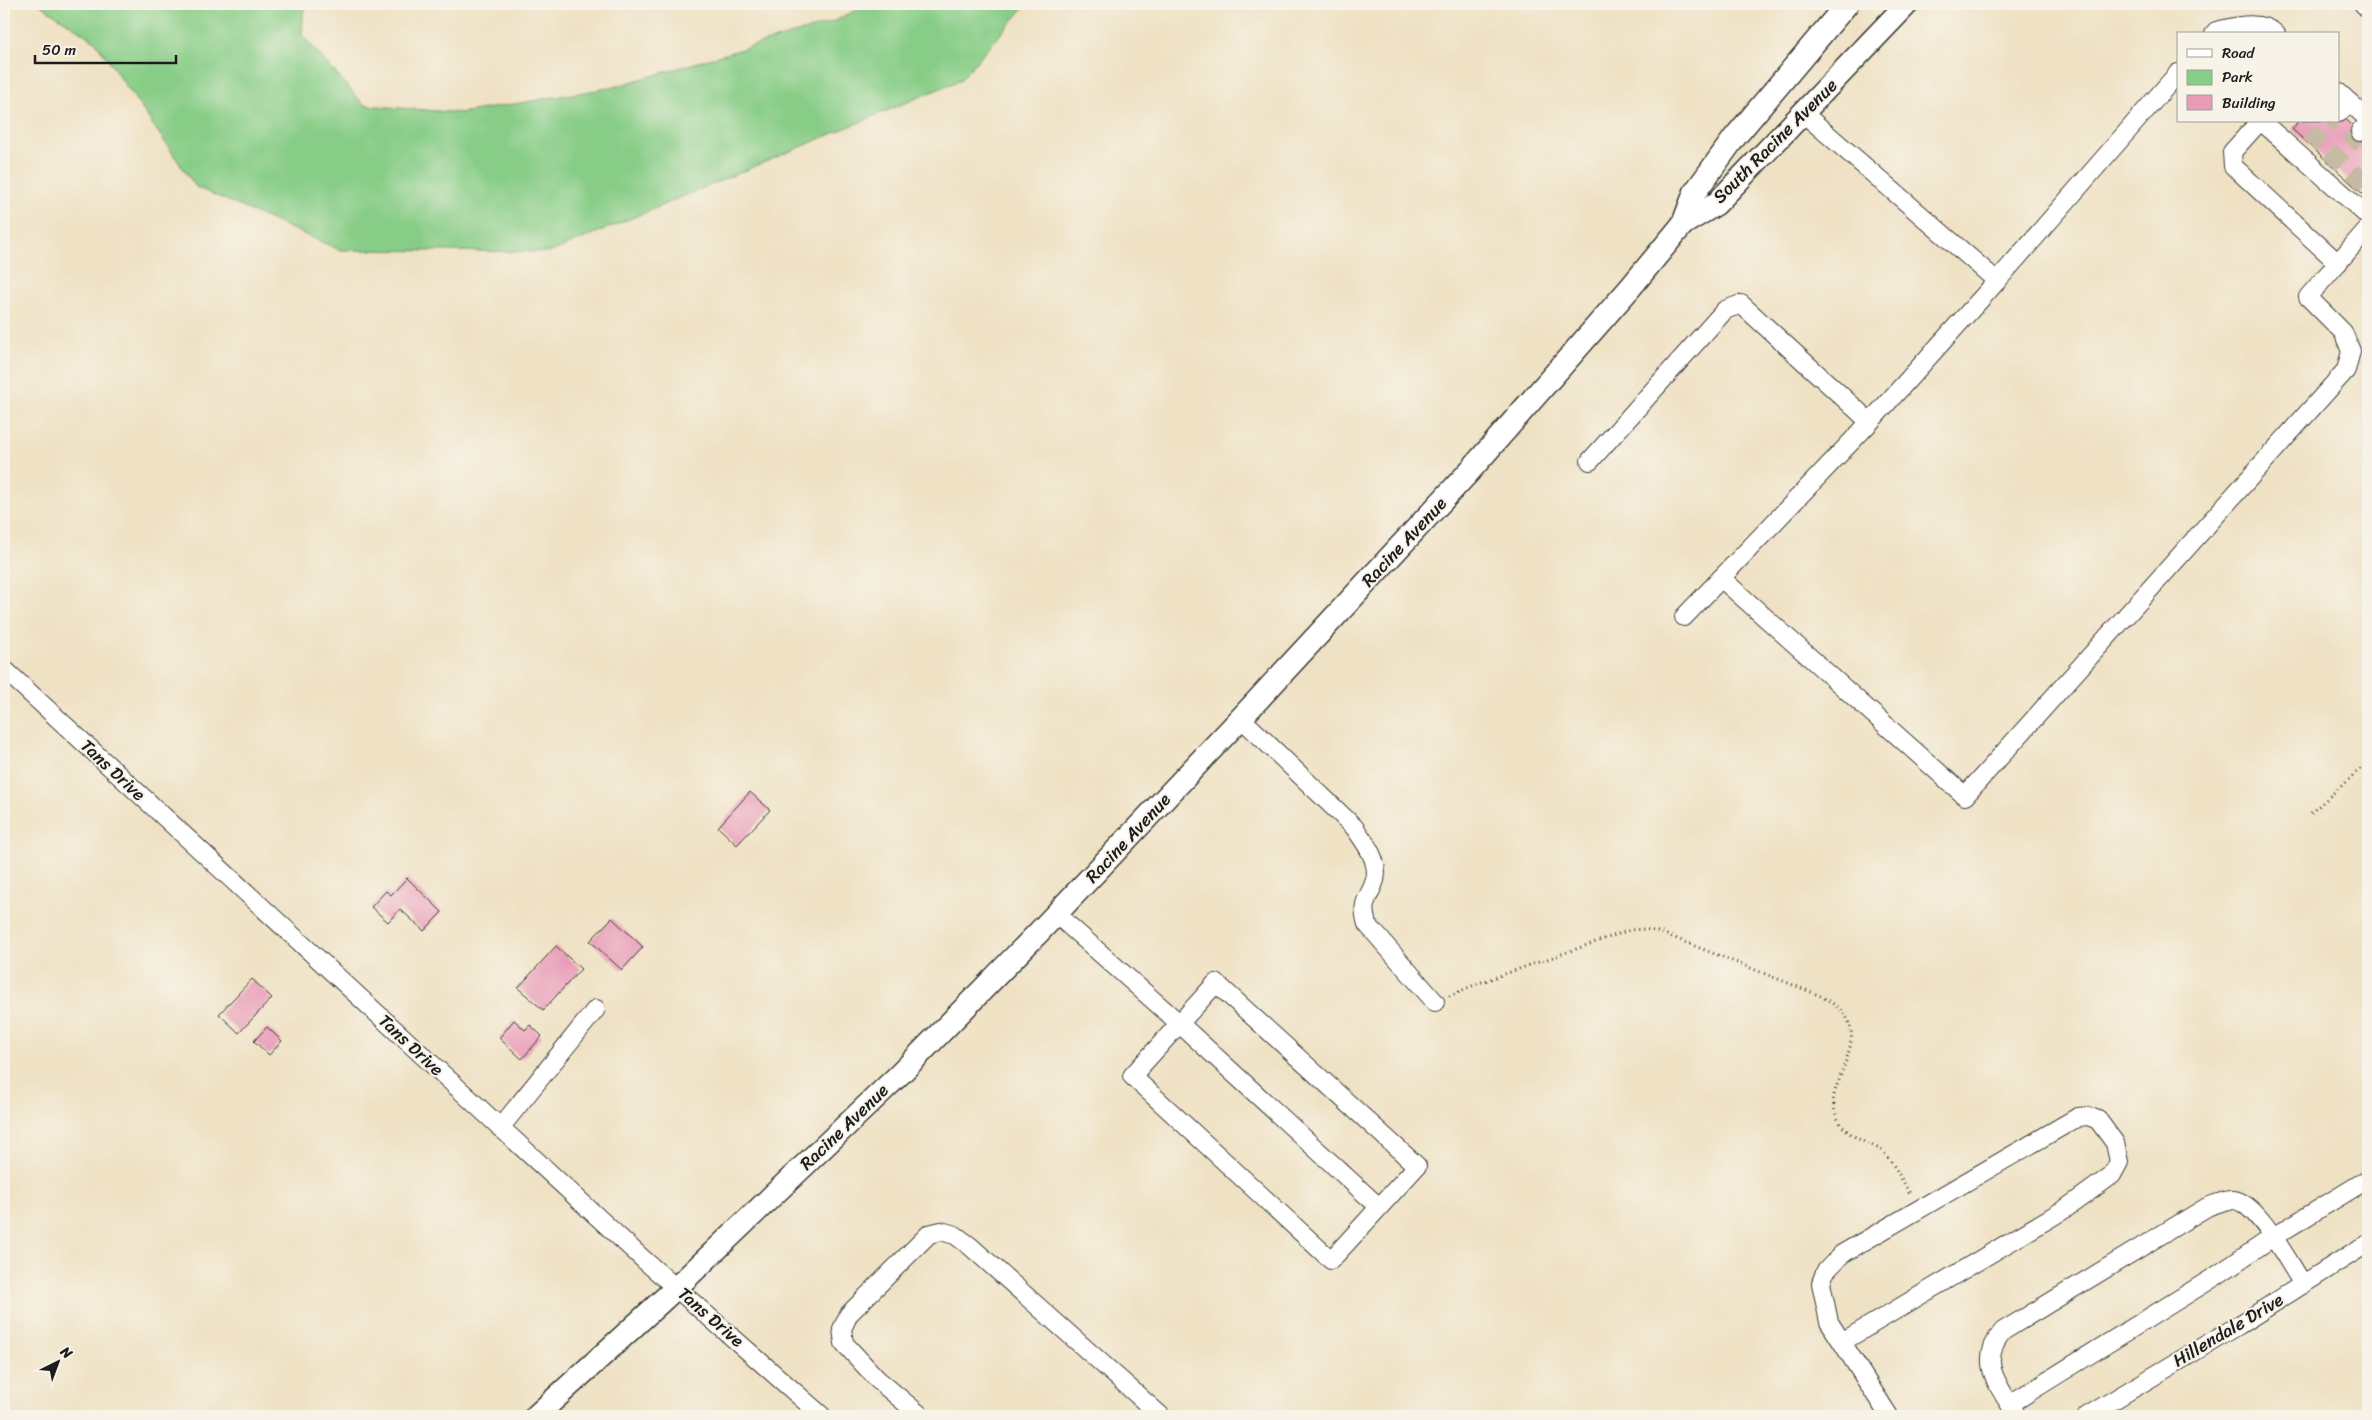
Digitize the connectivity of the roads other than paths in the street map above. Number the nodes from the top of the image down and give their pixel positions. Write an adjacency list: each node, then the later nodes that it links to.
1 (1847, 4): 14 (main road, South Racine Avenue)
2 (1907, 4): 9 (main road, South Racine Avenue)
3 (2363, 4): 4 (street)
4 (2368, 9)
5 (2215, 32): 6 (street)
6 (2274, 32)
7 (2177, 74): 17 (street)
8 (2342, 102): 12 (street)
9 (1803, 113): 14 (main road, South Racine Avenue); 17 (street)
10 (2259, 122): 16 (street)
11 (2262, 122): 13 (street)
12 (2365, 125)
13 (2368, 216)
14 (1683, 224): 23 (main road, Racine Avenue)
15 (2368, 228): 16 (street)
16 (2338, 263): 20 (street)
17 (1997, 281): 18 (street)
18 (1870, 422): 19 (street); 20 (street)
19 (1590, 461)
20 (1721, 578): 21 (street)
21 (1684, 617)
22 (4, 669): 28 (street, Tans Drive)
23 (1242, 718): 24 (main road, Racine Avenue); 25 (street)
24 (1056, 914): 27 (street); 34 (main road, Racine Avenue)
25 (1435, 1002)
26 (596, 1009): 28 (street)
27 (1180, 1024): 30 (street); 30 (street); 30 (street)
28 (500, 1128): 34 (street, Tans Drive)
29 (2368, 1179): 31 (street)
30 (1379, 1207)
31 (2273, 1237): 33 (street); 36 (street); 36 (street)
32 (2368, 1243): 33 (street, Hillendale Drive)
33 (2303, 1284): 42 (street, Hillendale Drive)
34 (677, 1287): 37 (main road, Racine Avenue); 38 (street, Tans Drive)
35 (1842, 1342): 35 (street); 41 (street)
36 (2014, 1410)
37 (536, 1416)
38 (822, 1416)
39 (921, 1416): 40 (street)
40 (1161, 1416)
41 (1889, 1416)
42 (2087, 1416)

